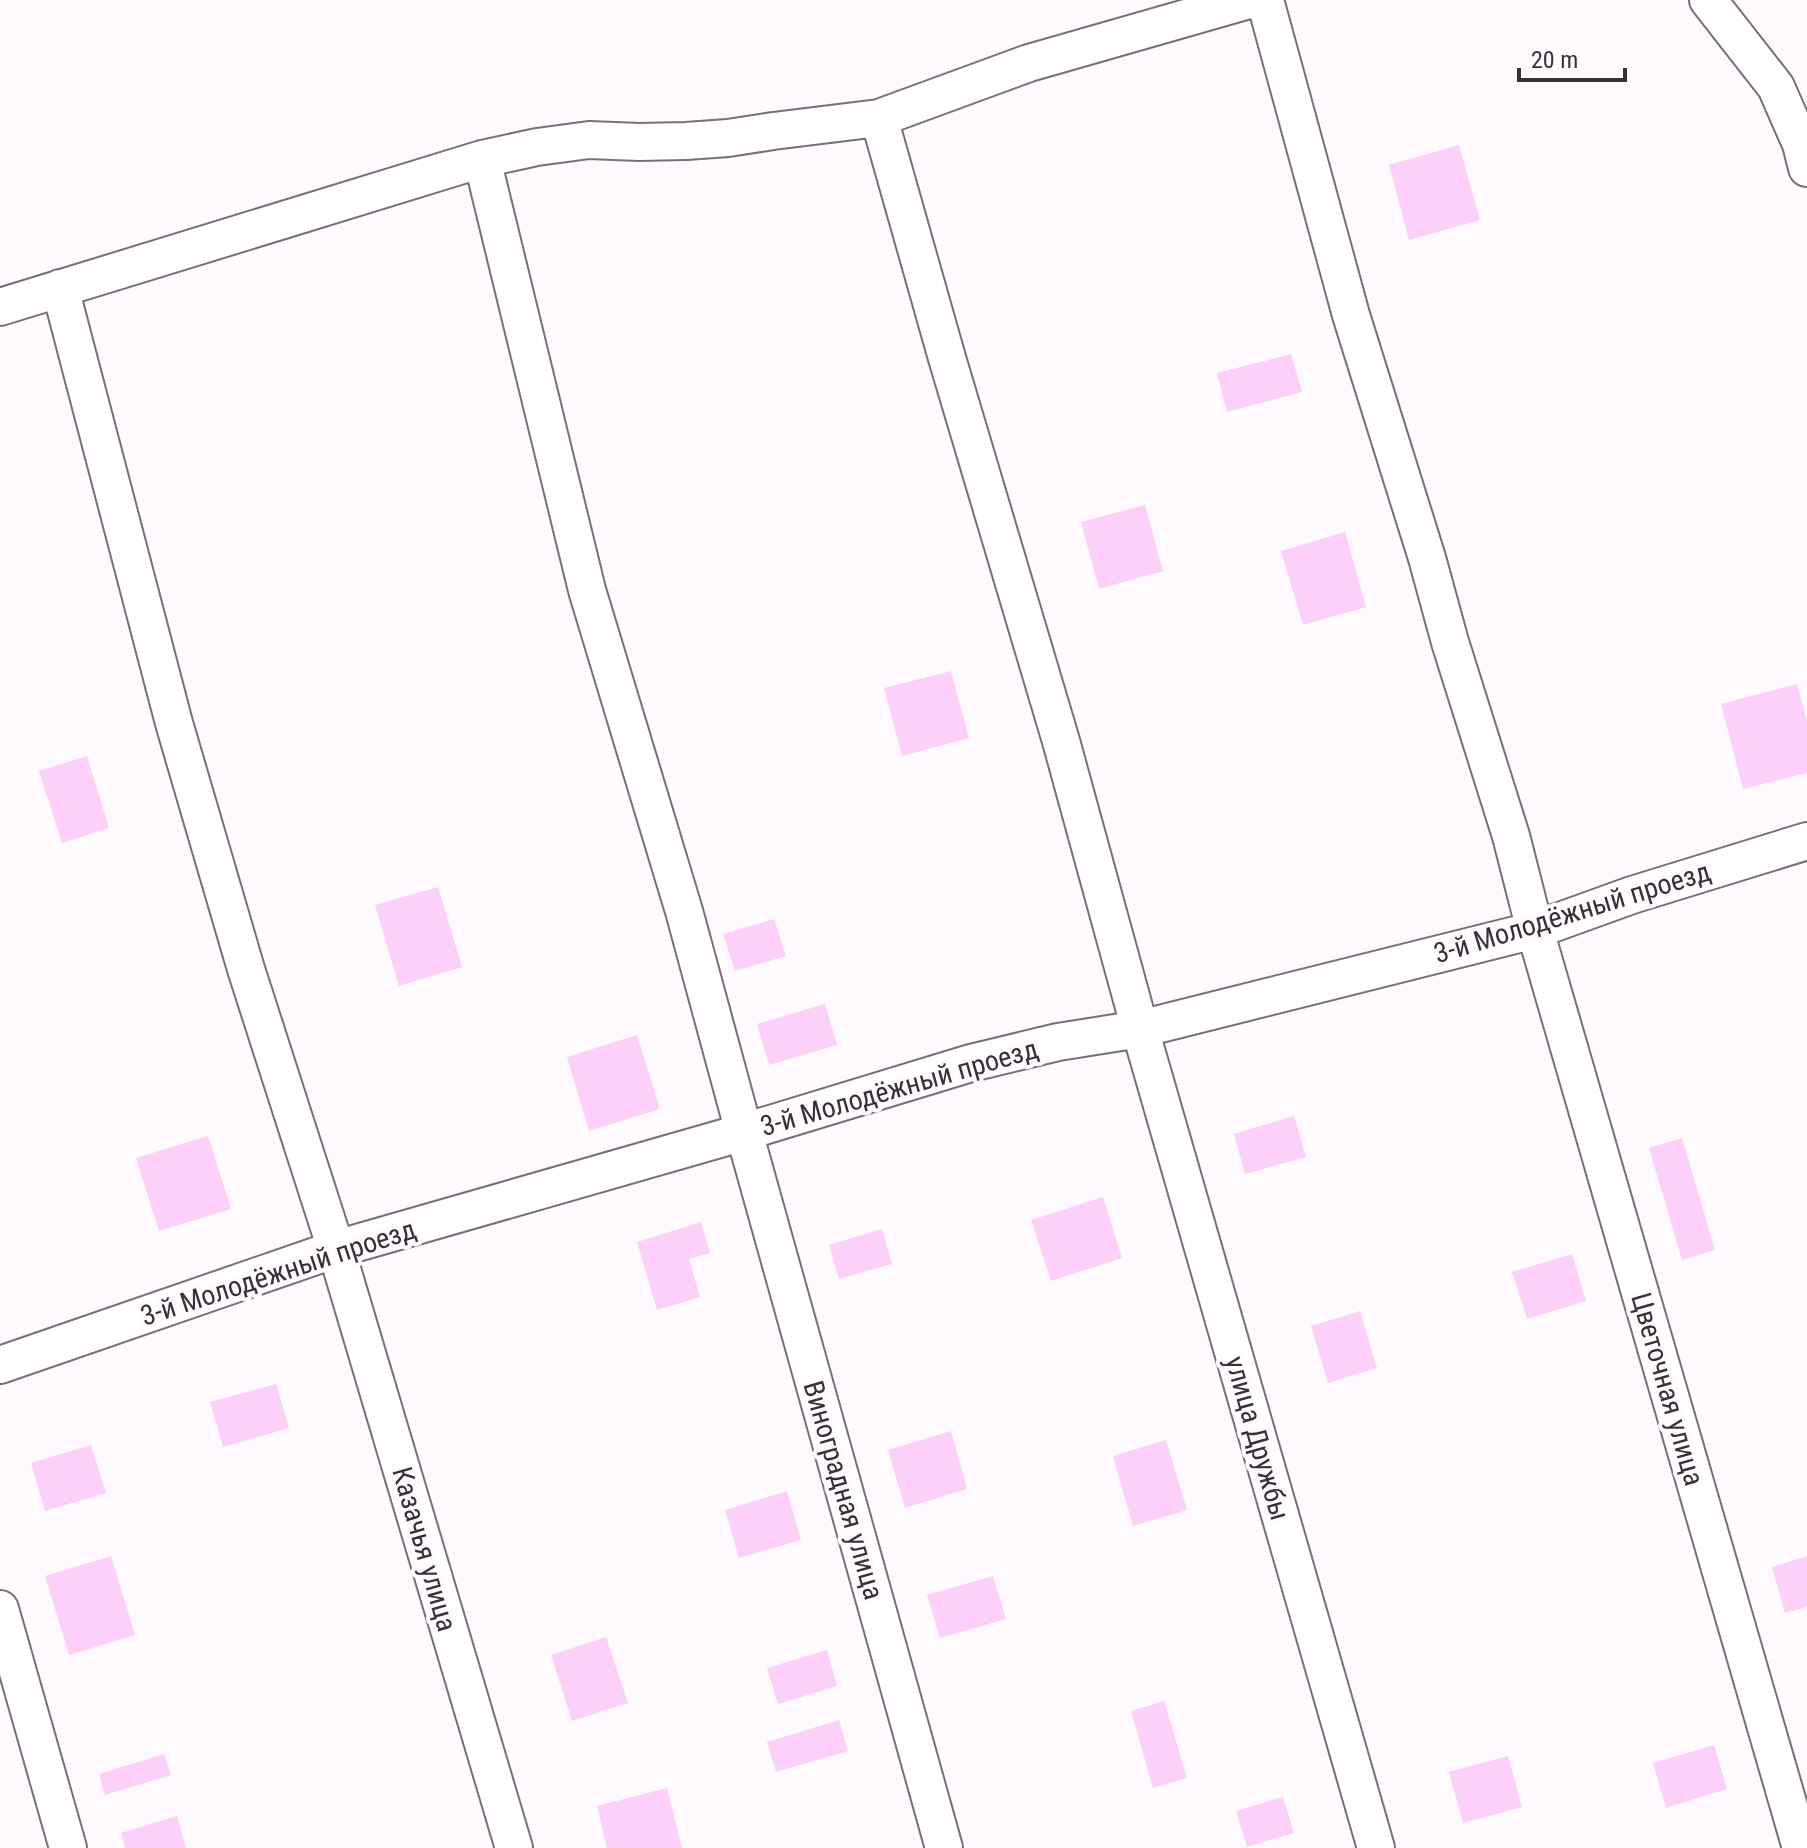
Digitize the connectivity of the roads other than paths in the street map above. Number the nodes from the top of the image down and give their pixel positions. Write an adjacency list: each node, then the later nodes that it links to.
1 (1249, 0): 4 (street)
2 (1265, 0): 10 (street, Цветочная улица)
3 (1708, 0): 6 (street)
4 (879, 118): 5 (street); 11 (street, улица Дружбы)
5 (482, 159): 7 (street); 12 (street, Виноградная улица)
6 (1807, 168)
7 (60, 288): 8 (street); 13 (street, Казачья улица)
8 (0, 307)
9 (1807, 841): 10 (street, 3-й Молодёжный проезд)
10 (1535, 930): 11 (street, 3-й Молодёжный проезд); 20 (street, Цветочная улица)
11 (1140, 1029): 12 (street, 3-й Молодёжный проезд); 19 (street, улица Дружбы)
12 (744, 1132): 13 (street, 3-й Молодёжный проезд); 18 (street, Виноградная улица)
13 (336, 1249): 14 (street, 3-й Молодёжный проезд); 17 (street, Казачья улица)
14 (0, 1365)
15 (0, 1609): 16 (street)
16 (68, 1848)
17 (514, 1848)
18 (944, 1848)
19 (1376, 1848)
20 (1801, 1848)

